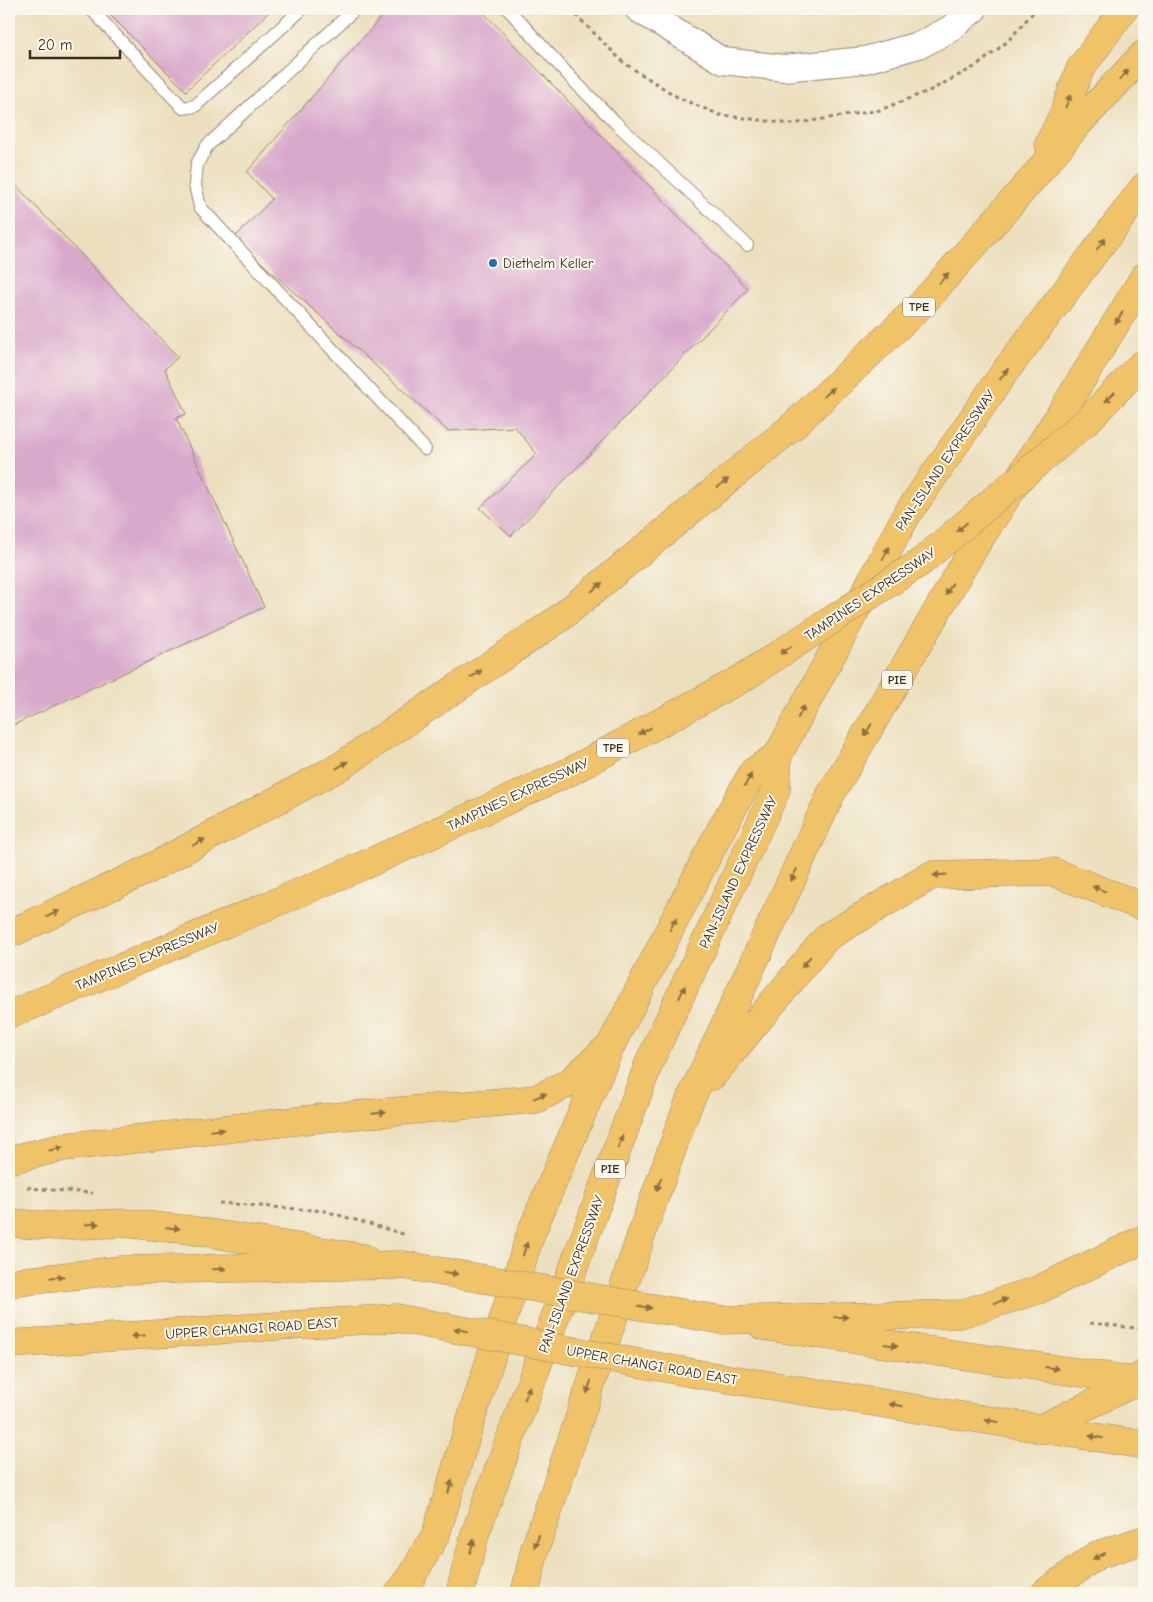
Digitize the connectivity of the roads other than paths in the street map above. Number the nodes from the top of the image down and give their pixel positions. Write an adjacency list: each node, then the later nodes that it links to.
1 (91, 9): 2 (lane)
2 (302, 9)
3 (355, 9): 14 (lane)
4 (508, 9): 11 (lane)
5 (638, 9): 6 (street)
6 (974, 9)
7 (1124, 9): 9 (main road, one-way to 7)
8 (1144, 54): 9 (main road, TPE, one-way to 8)
9 (1034, 177): 17 (main road, TPE, one-way to 9)
10 (1144, 187): 15 (main road, PAN-ISLAND EXPRESSWAY / PIE, one-way to 10)
11 (747, 245)
12 (1144, 277): 20 (main road, PIE, one-way to 20)
13 (1144, 362): 18 (main road, TAMPINES EXPRESSWAY / TPE, one-way to 18, bridge)
14 (425, 449)
15 (778, 755): 19 (main road, one-way to 15); 35 (main road, PAN-ISLAND EXPRESSWAY / PIE, one-way to 15)
16 (1144, 907): 20 (main road, one-way to 20)
17 (9, 934)
18 (9, 1015)
19 (611, 1045): 21 (main road, one-way to 19); 34 (main road, one-way to 19)
20 (688, 1105): 36 (main road, PIE, one-way to 36)
21 (9, 1160)
22 (9, 1223): 23 (main road)
23 (55, 1226): 24 (main road); 26 (main road, one-way to 26)
24 (9, 1238)
25 (1144, 1239): 28 (main road, one-way to 25)
26 (403, 1265): 27 (main road, one-way to 26); 28 (main road, one-way to 28, bridge)
27 (9, 1283)
28 (722, 1320): 30 (main road, one-way to 30)
29 (9, 1344): 31 (main road, UPPER CHANGI ROAD EAST, one-way to 29, bridge)
30 (1142, 1379): 31 (main road)
31 (1040, 1429): 32 (main road, UPPER CHANGI ROAD EAST, one-way to 31)
32 (1144, 1445)
33 (1144, 1540): 37 (main road, one-way to 37)
34 (399, 1593)
35 (460, 1593)
36 (525, 1593)
37 (1046, 1593)

